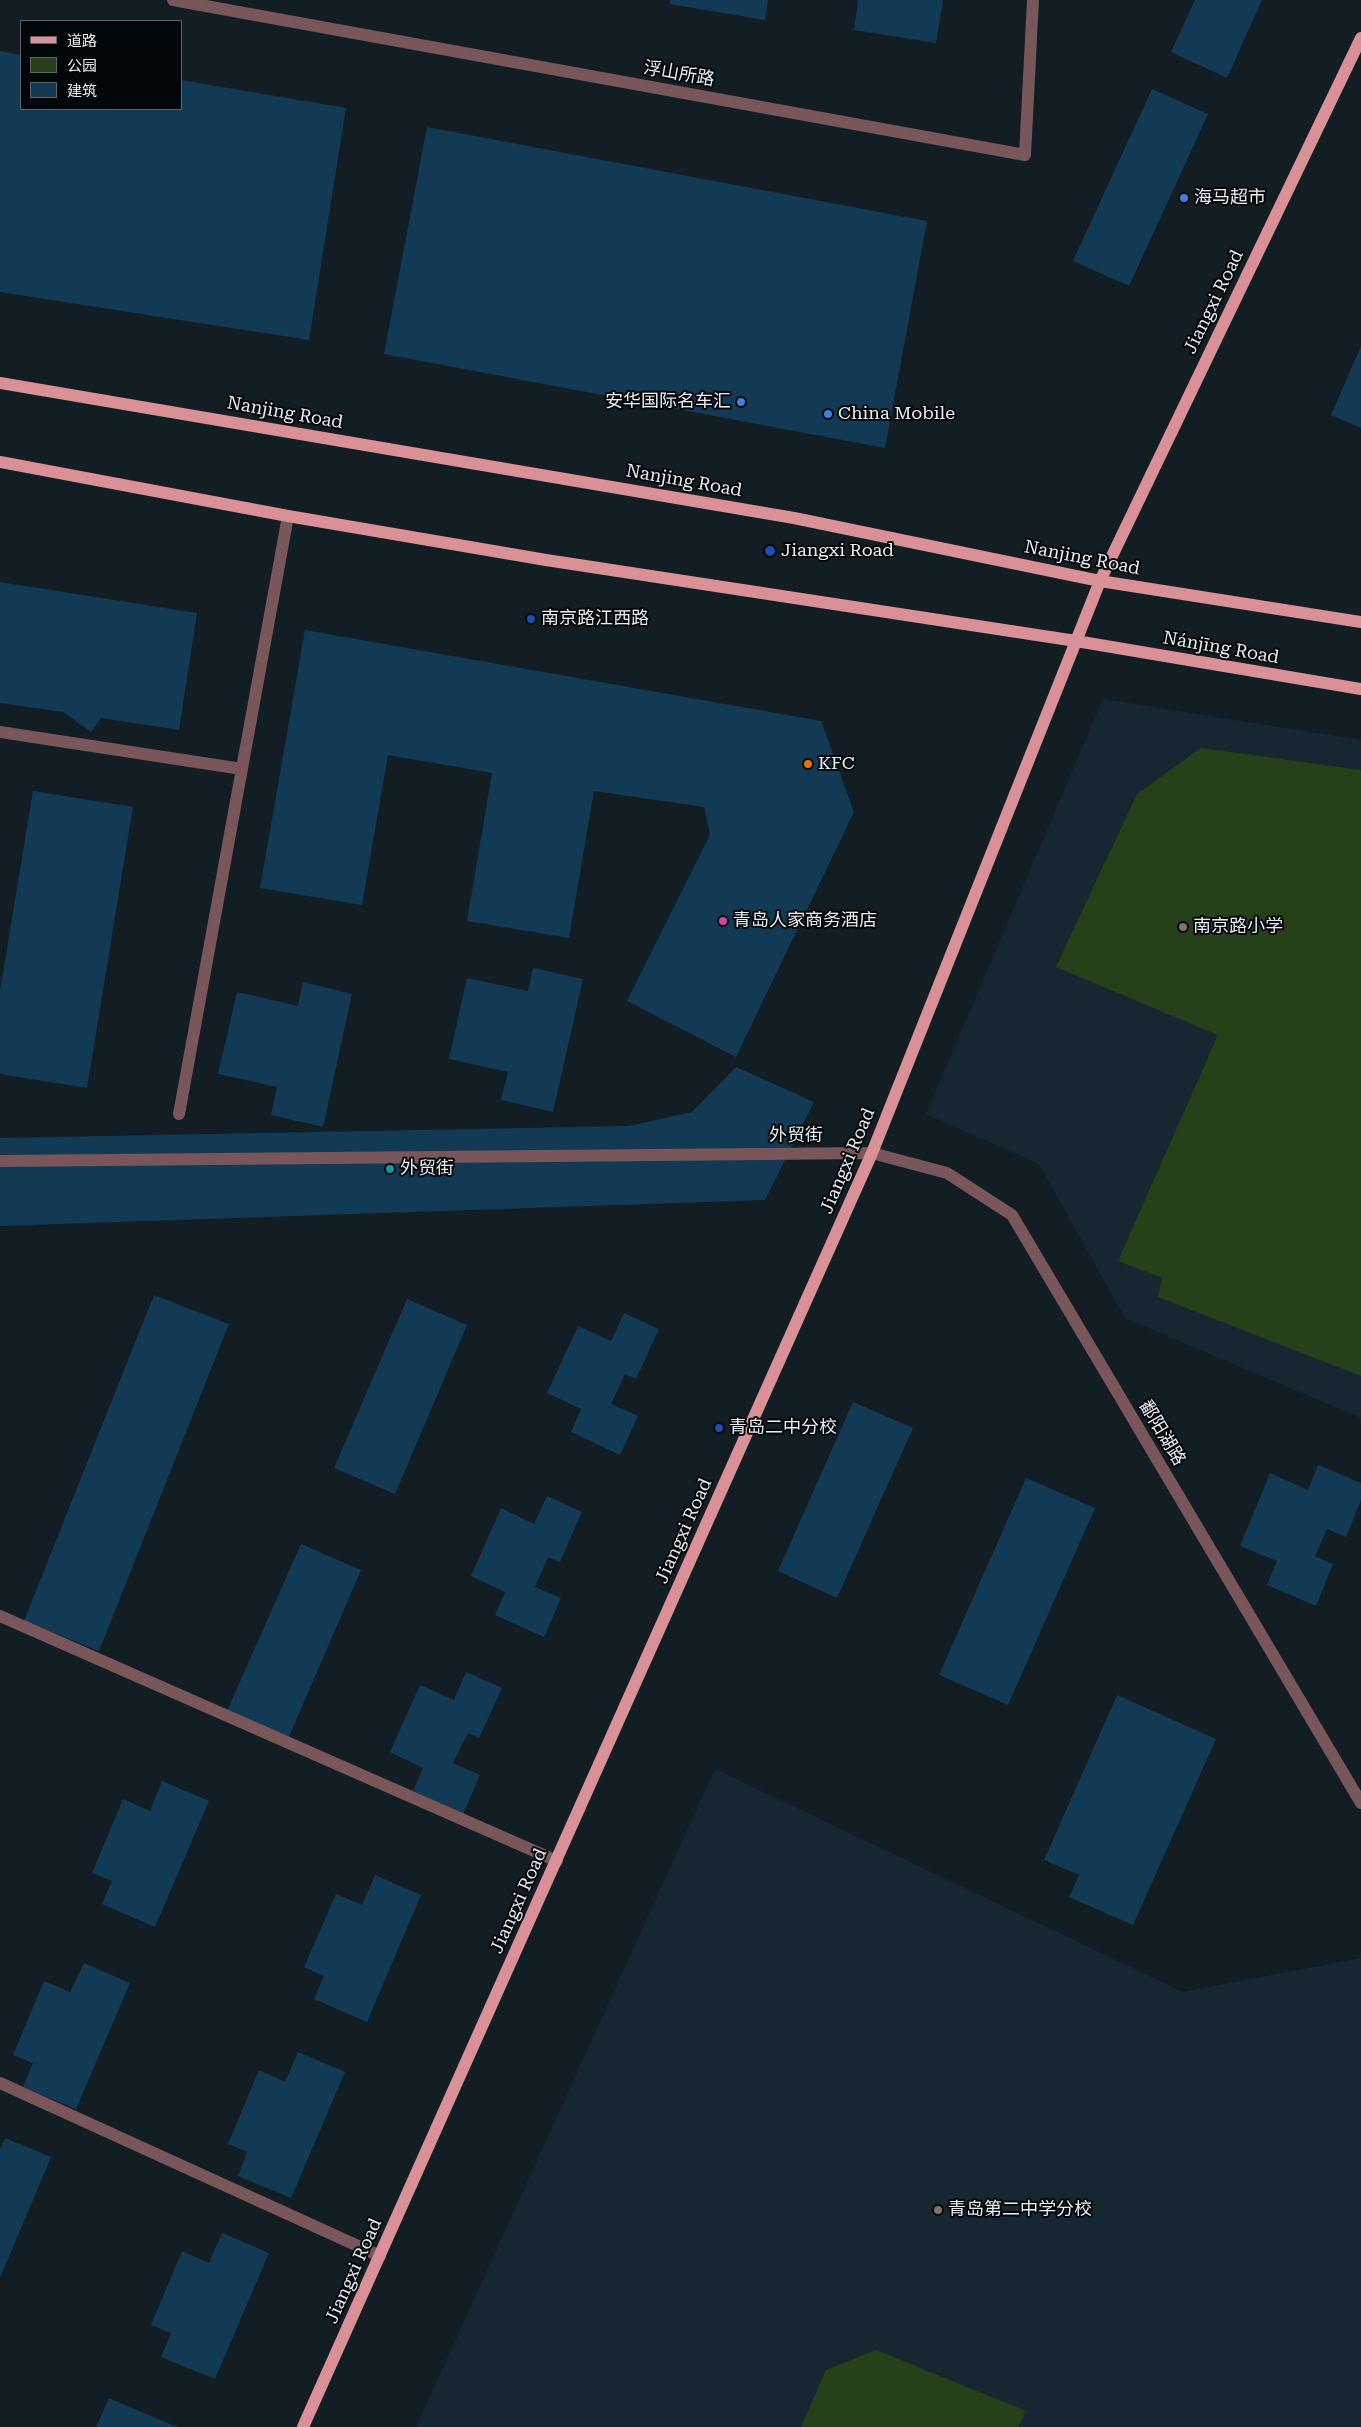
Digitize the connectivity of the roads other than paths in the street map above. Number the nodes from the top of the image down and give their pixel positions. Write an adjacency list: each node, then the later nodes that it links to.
1 (173, 0): 2 (street, 浮山所路)
2 (1033, 0)
3 (1361, 38): 7 (main road, Jiangxi Road)
4 (0, 383): 7 (main road, Nanjing Road)
5 (0, 462): 6 (main road)
6 (288, 516): 9 (main road); 12 (street)
7 (1100, 581): 8 (main road, Nanjing Road); 9 (main road, Jiangxi Road)
8 (1361, 622)
9 (1076, 640): 10 (main road, Nánjīng Road); 14 (main road, Jiangxi Road)
10 (1361, 689)
11 (0, 732): 12 (street)
12 (242, 769): 13 (street)
13 (180, 1114)
14 (872, 1153): 15 (street, 外贸街); 17 (street, 鄱阳湖路); 18 (main road, Jiangxi Road)
15 (0, 1161)
16 (0, 1616): 18 (street)
17 (1361, 1803)
18 (556, 1861): 20 (main road, Jiangxi Road)
19 (0, 2083): 20 (street)
20 (380, 2256): 21 (main road, Jiangxi Road)
21 (303, 2427)

